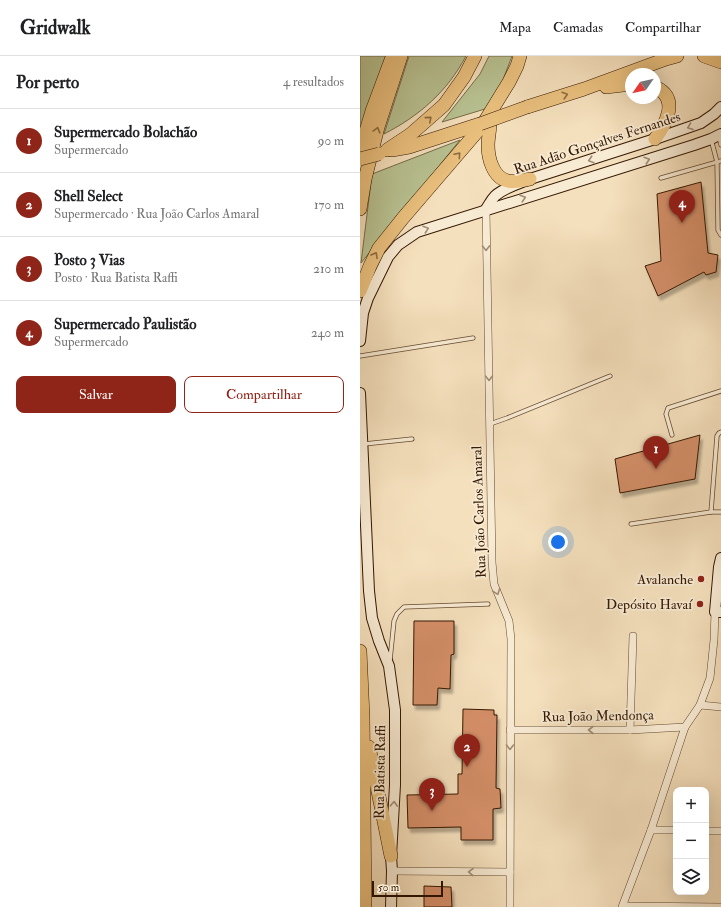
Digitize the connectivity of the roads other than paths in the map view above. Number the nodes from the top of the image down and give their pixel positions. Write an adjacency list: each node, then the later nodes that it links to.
1 (393, 56): 16 (highway)
2 (401, 56): 22 (highway, one-way to 2)
3 (475, 56): 15 (highway, one-way to 3)
4 (520, 56): 12 (highway)
5 (677, 56): 9 (highway)
6 (704, 56): 7 (highway)
7 (721, 62)
8 (625, 85): 9 (highway)
9 (584, 89): 15 (highway, one-way to 9, bridge)
10 (661, 90): 14 (highway)
11 (721, 107): 14 (street, Rua Adão Gonçalves Fernandes, one-way to 14)
12 (488, 117): 20 (highway); 25 (highway, one-way to 12)
13 (718, 138): 18 (lane); 23 (street, one-way to 13)
14 (655, 140): 20 (street, Rua Adão Gonçalves Fernandes, one-way to 20)
15 (387, 150): 17 (highway, bridge)
16 (360, 151)
17 (360, 159)
18 (719, 164): 19 (lane); 21 (lane)
19 (661, 178)
20 (530, 179): 23 (street, Rua Adão Gonçalves Fernandes)
21 (719, 192): 24 (lane)
22 (360, 209)
23 (486, 209): 27 (street, one-way to 23); 32 (street, Rua João Carlos Amaral, one-way to 32)
24 (721, 235)
25 (360, 291)
26 (473, 338): 28 (lane)
27 (360, 341)
28 (360, 356)
29 (610, 376): 32 (lane)
30 (721, 391): 34 (lane)
31 (360, 393): 36 (street, Rua Batista Raffi)
32 (490, 424): 51 (street, Rua João Carlos Amaral, one-way to 51)
33 (721, 432): 37 (lane)
34 (672, 435)
35 (412, 439): 36 (lane)
36 (362, 444): 46 (street, Rua Batista Raffi)
37 (711, 512): 38 (lane); 39 (lane)
38 (721, 512)
39 (631, 524)
40 (721, 558): 41 (street)
41 (719, 591): 43 (street)
42 (488, 604): 46 (lane)
43 (718, 612): 47 (street)
44 (633, 636): 52 (street)
45 (360, 651): 49 (highway)
46 (389, 666): 57 (street, Rua Batista Raffi, one-way to 46)
47 (700, 705): 48 (street); 50 (street)
48 (721, 707)
49 (363, 717): 57 (highway); 61 (highway)
50 (685, 727): 52 (street, Rua João Mendonça); 53 (street)
51 (510, 730): 52 (street, Rua João Mendonça, one-way to 51); 59 (street, Rua João Carlos Amaral, one-way to 59)
52 (630, 730)
53 (651, 830): 54 (street); 60 (street)
54 (673, 830)
55 (709, 831): 56 (street)
56 (721, 831)
57 (391, 856): 58 (street, Rua Batista Raffi)
58 (392, 871): 59 (street, one-way to 58); 62 (street, Rua Batista Raffi)
59 (510, 872): 63 (street, Rua João Carlos Amaral)
60 (623, 906): 64 (street)
61 (365, 907)
62 (391, 907)
63 (510, 907)
64 (721, 907)

